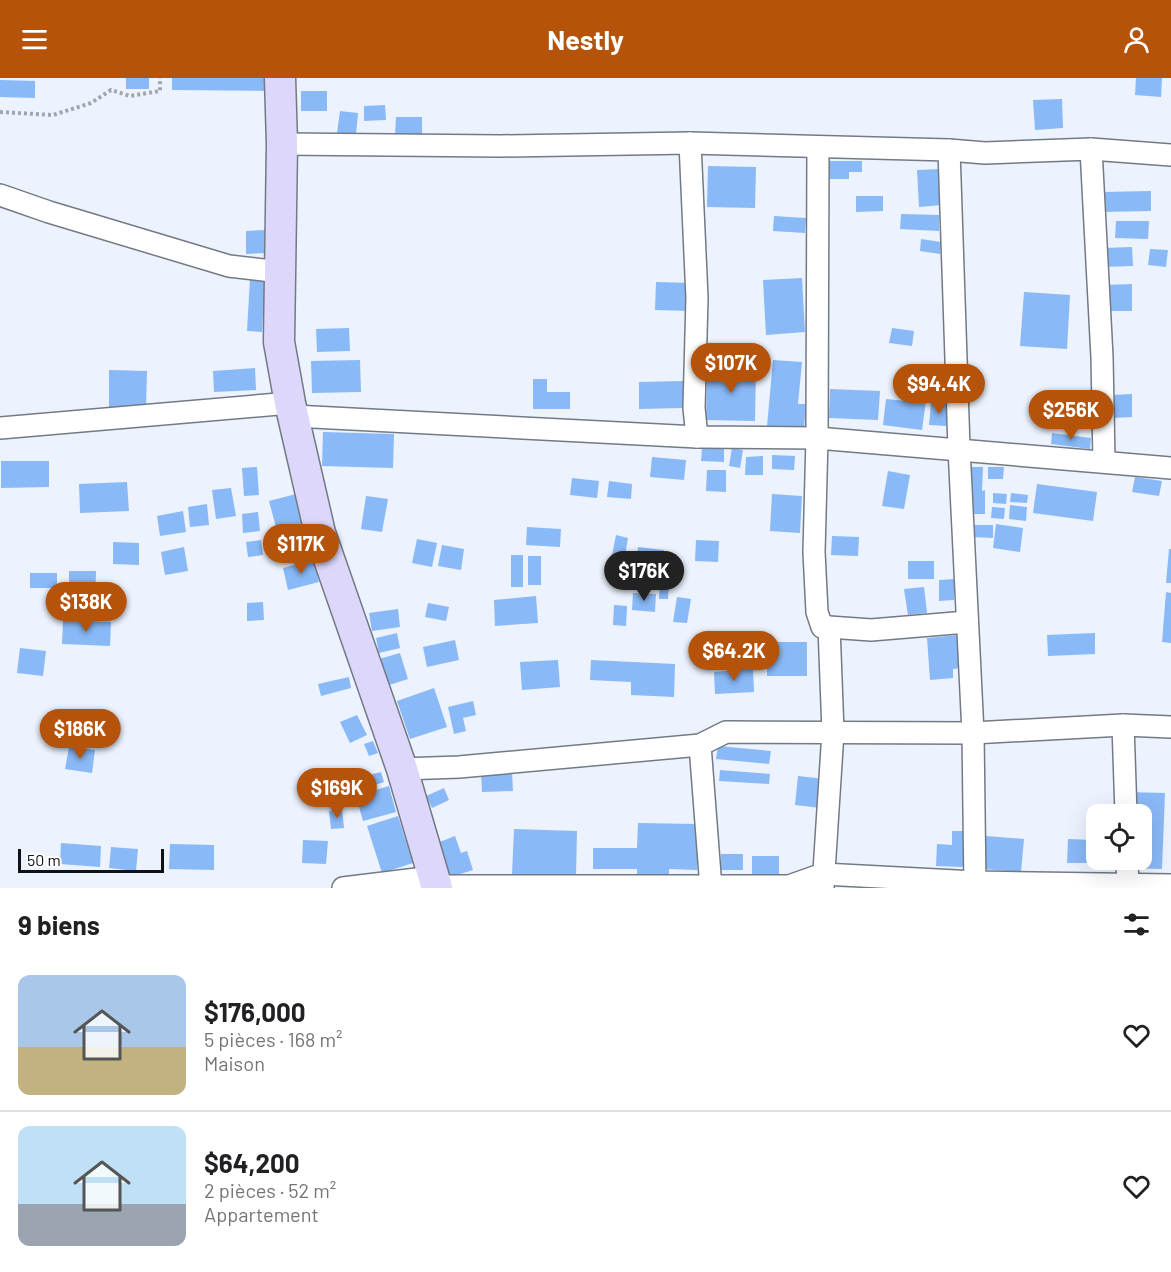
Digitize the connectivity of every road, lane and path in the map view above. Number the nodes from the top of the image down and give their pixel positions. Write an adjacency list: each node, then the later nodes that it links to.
1 (160, 78): 3 (path)
2 (280, 78): 5 (main road)
3 (0, 112)
4 (690, 143): 5 (street); 6 (street); 14 (street)
5 (282, 144): 11 (main road)
6 (818, 147): 8 (street); 15 (street)
7 (1091, 149): 8 (street); 9 (street); 17 (street)
8 (949, 150): 16 (street)
9 (1171, 155)
10 (0, 195): 11 (street)
11 (280, 272): 12 (main road)
12 (292, 409): 13 (street); 14 (street); 26 (main road)
13 (0, 428)
14 (697, 437): 15 (street)
15 (817, 438): 16 (street); 20 (street)
16 (959, 448): 17 (street); 19 (street)
17 (1104, 461): 18 (street)
18 (1171, 468)
19 (967, 622): 20 (street); 24 (street)
20 (829, 627): 23 (street)
21 (1123, 725): 22 (street); 24 (street); 27 (street)
22 (1171, 727)
23 (833, 732): 24 (street); 25 (street); 29 (street)
24 (973, 733): 31 (street)
25 (700, 745): 26 (street); 34 (street)
26 (402, 769): 30 (main road)
27 (1126, 804)
28 (1127, 870): 33 (street)
29 (823, 881): 31 (street); 34 (street)
30 (436, 884): 34 (street); 35 (street)
31 (975, 885): 33 (street)
32 (1171, 885): 33 (street)
33 (1128, 886)
34 (711, 887)
35 (343, 888)

